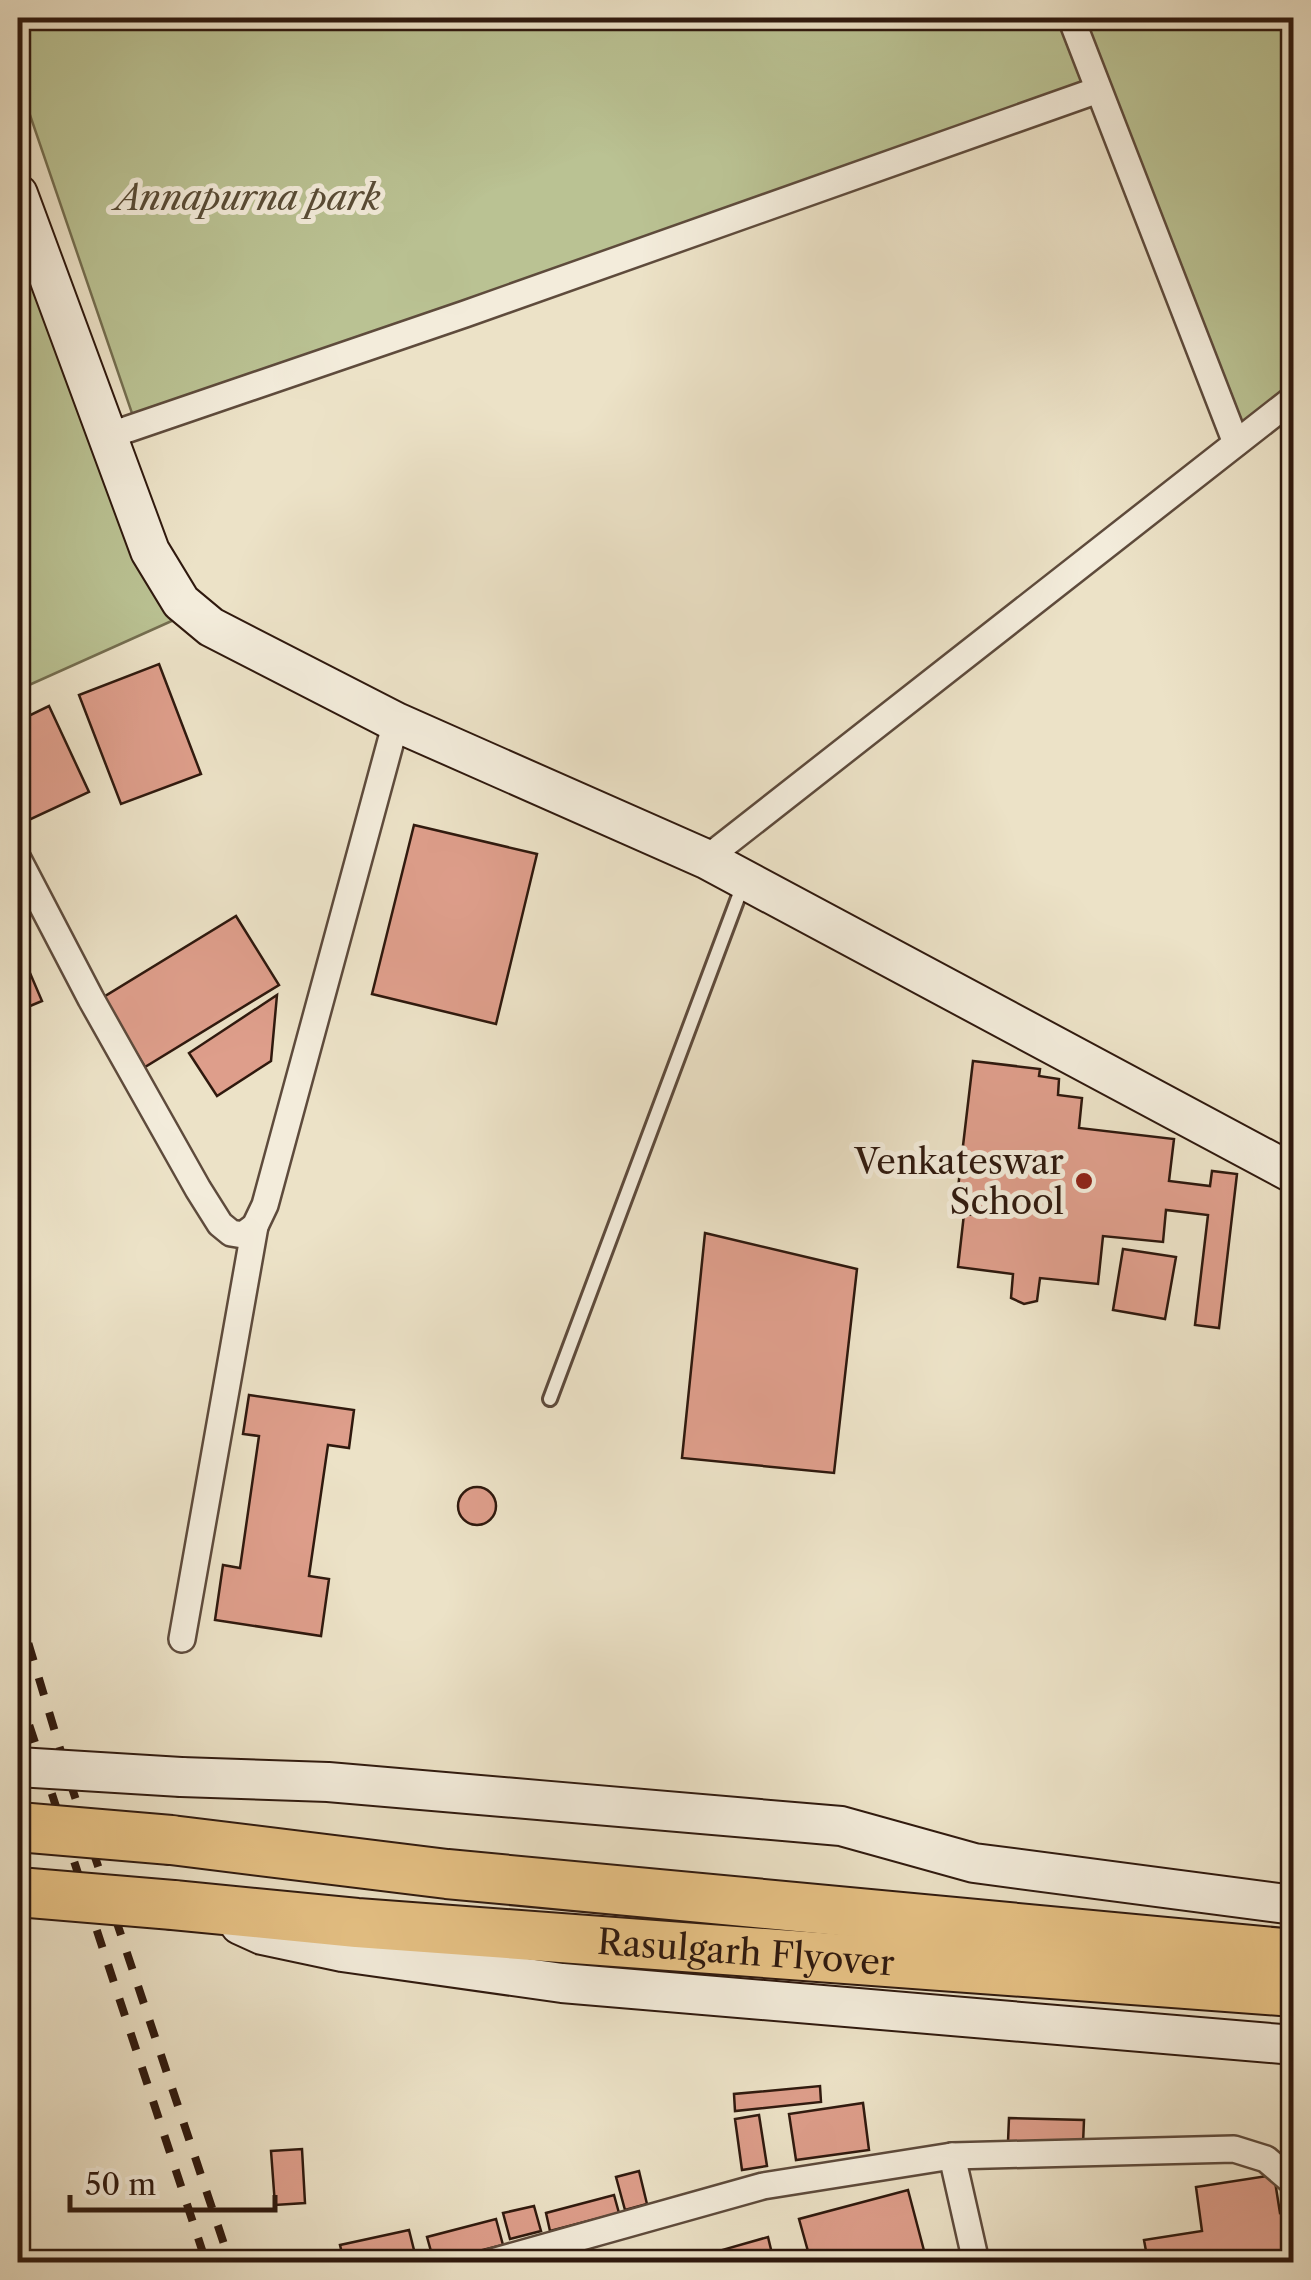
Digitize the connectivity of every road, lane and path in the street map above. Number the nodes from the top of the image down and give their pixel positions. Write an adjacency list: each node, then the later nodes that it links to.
1 (1071, 18): 2 (street)
2 (1098, 90): 5 (street); 6 (street)
3 (18, 194): 5 (street)
4 (1294, 398): 6 (street)
5 (105, 436): 7 (street)
6 (1236, 443): 8 (street)
7 (396, 722): 8 (street); 12 (street)
8 (706, 859): 10 (street)
9 (18, 860): 12 (street)
10 (745, 880): 11 (street); 13 (lane)
11 (1294, 1174)
12 (255, 1226): 14 (street)
13 (550, 1400)
14 (182, 1638)
15 (18, 1768): 18 (street, bridge)
16 (18, 1827): 20 (highway, Rasulgarh Flyover, bridge)
17 (18, 1892): 19 (highway, Rasulgarh Flyover, bridge)
18 (1294, 1905)
19 (185, 1906): 21 (highway, Rasulgarh Flyover); 22 (street)
20 (1294, 1954)
21 (1294, 1992)
22 (1294, 2045)
23 (952, 2156): 24 (street); 25 (street); 26 (street)
24 (1294, 2183)
25 (492, 2262)
26 (976, 2262)

